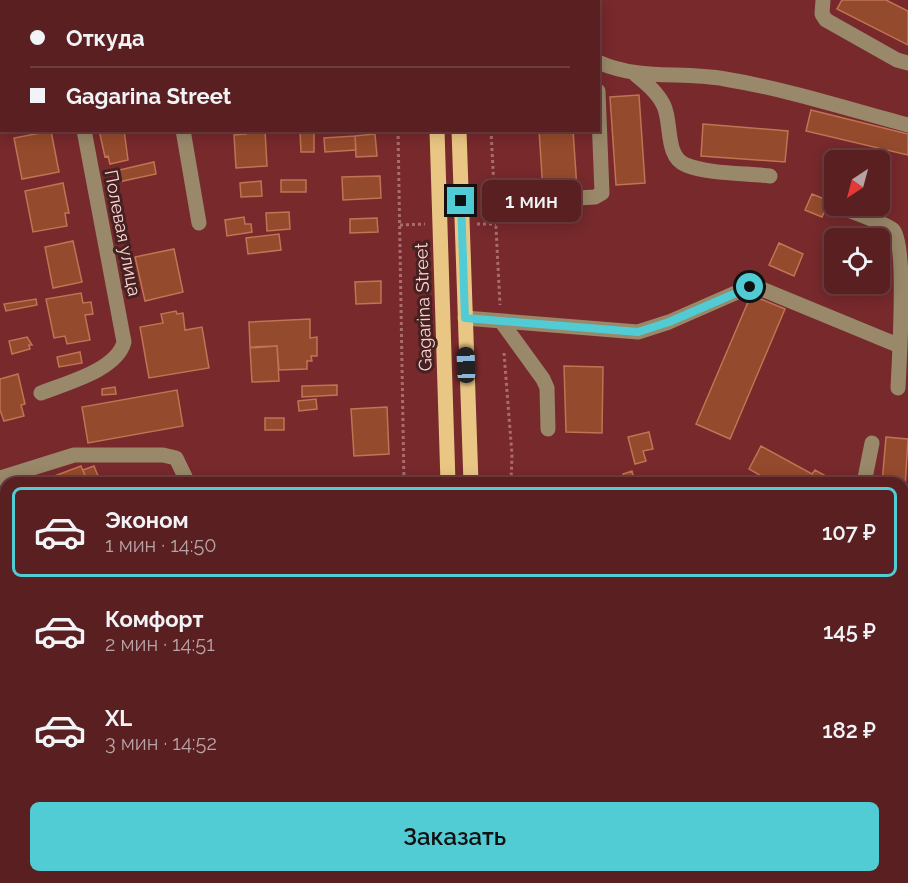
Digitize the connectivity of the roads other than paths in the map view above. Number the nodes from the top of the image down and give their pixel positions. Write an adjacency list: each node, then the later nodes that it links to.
1 (823, 0): 3 (street)
2 (600, 63): 4 (street)
3 (908, 63)
4 (636, 75): 5 (street); 11 (street)
5 (908, 125)
6 (84, 132): 19 (street, Полевая улица)
7 (183, 132): 14 (street)
8 (437, 132): 24 (main road, Gagarina Street)
9 (459, 132): 15 (main road)
10 (600, 132): 12 (street)
11 (770, 176)
12 (526, 201)
13 (861, 216): 17 (street)
14 (199, 223)
15 (465, 318): 16 (street); 25 (main road)
16 (501, 321): 17 (street); 20 (street)
17 (900, 346): 18 (street)
18 (898, 388)
19 (41, 393)
20 (548, 429)
21 (872, 443): 26 (street)
22 (3, 477): 23 (street)
23 (185, 477)
24 (448, 477)
25 (471, 477)
26 (865, 477)

